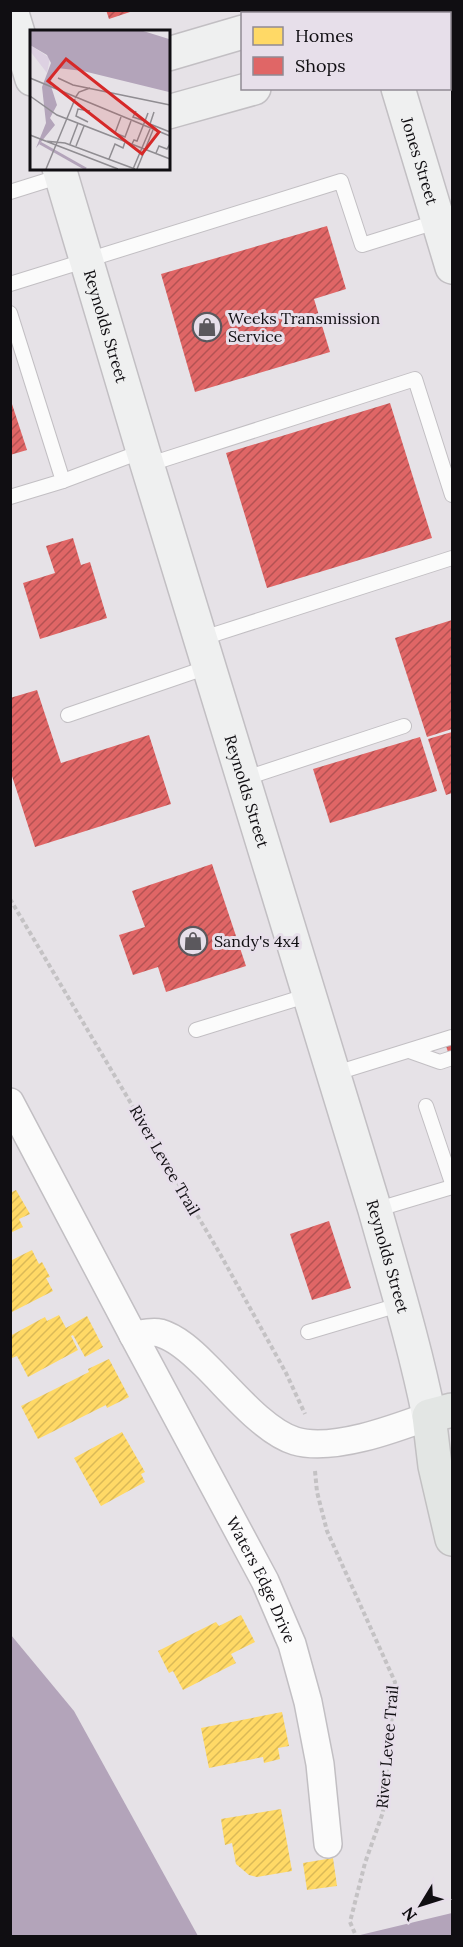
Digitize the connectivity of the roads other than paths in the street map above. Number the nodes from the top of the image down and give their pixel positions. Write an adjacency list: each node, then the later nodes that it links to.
1 (11, 10): 4 (main road)
2 (241, 33): 3 (main road)
3 (170, 53)
4 (30, 72)
5 (247, 90): 7 (main road)
6 (399, 90): 10 (main road, Jones Street)
7 (170, 111)
8 (60, 172): 9 (lane); 11 (main road, Reynolds Street)
9 (10, 192)
10 (439, 221): 11 (lane); 12 (main road, Jones Street)
11 (86, 261): 13 (lane); 15 (main road, Reynolds Street)
12 (453, 267)
13 (10, 284)
14 (10, 313): 16 (lane)
15 (145, 458): 16 (lane); 17 (lane); 20 (main road, Reynolds Street)
16 (63, 481): 18 (lane)
17 (453, 495)
18 (10, 497)
19 (453, 558): 20 (lane)
20 (204, 653): 21 (lane); 23 (main road, Reynolds Street)
21 (68, 715)
22 (405, 726): 23 (lane)
23 (243, 779): 24 (main road, Reynolds Street)
24 (309, 995): 25 (lane); 29 (main road, Reynolds Street)
25 (196, 1030)
26 (453, 1037): 27 (lane)
27 (409, 1051): 28 (lane); 29 (lane)
28 (453, 1058)
29 (333, 1074): 33 (main road, Reynolds Street)
30 (10, 1102): 36 (street, Waters Edge Drive)
31 (426, 1106): 32 (lane)
32 (453, 1185): 33 (lane)
33 (375, 1210): 34 (main road, Reynolds Street)
34 (402, 1304): 35 (lane); 37 (main road, Reynolds Street)
35 (308, 1332)
36 (133, 1335): 37 (street); 39 (street, Waters Edge Drive)
37 (441, 1413): 38 (main road)
38 (453, 1539)
39 (328, 1844)

